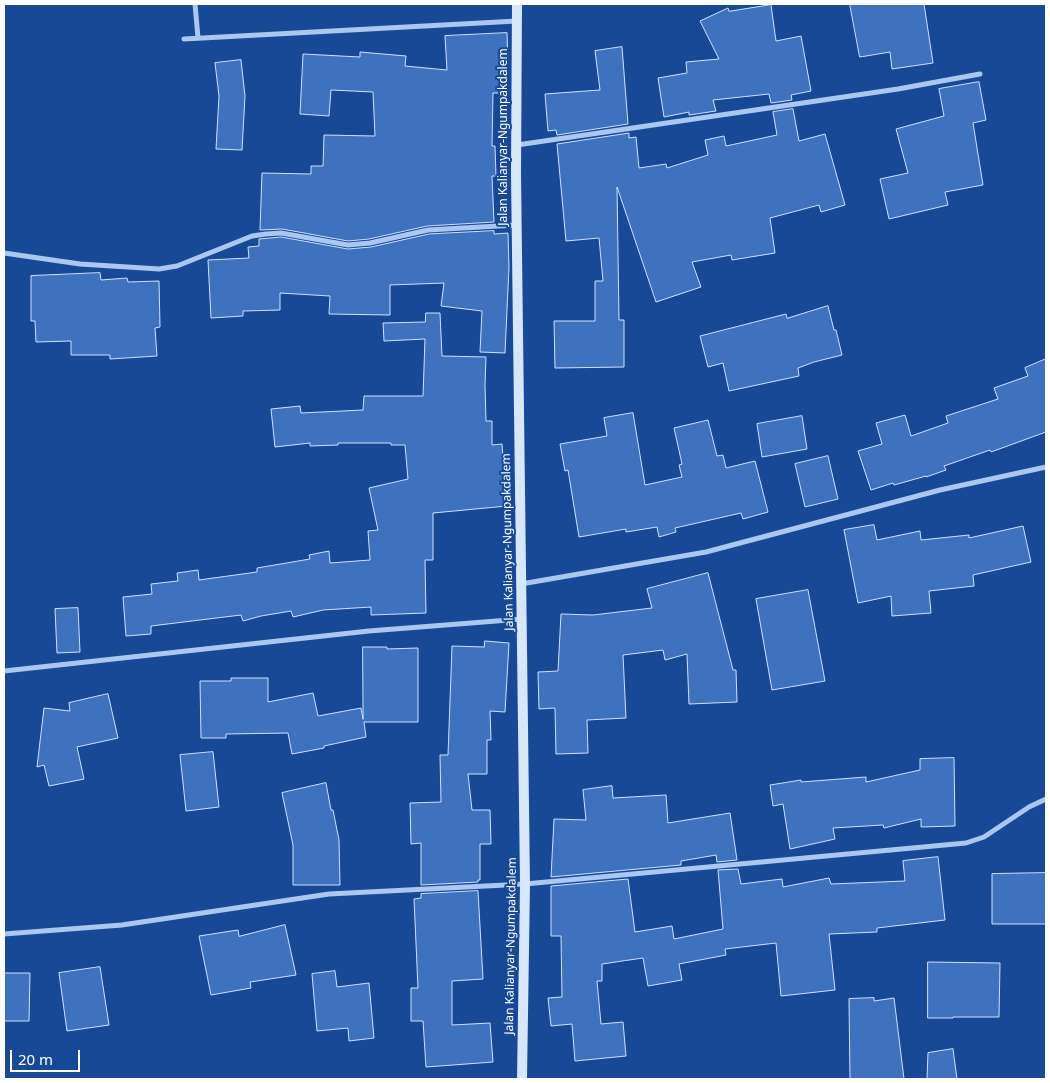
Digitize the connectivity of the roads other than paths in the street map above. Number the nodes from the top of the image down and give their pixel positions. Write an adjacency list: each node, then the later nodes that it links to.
1 (195, 4): 4 (street)
2 (517, 4): 3 (street, Jalan Kalianyar-Ngumpakdalem)
3 (516, 22): 4 (street); 7 (street, Jalan Kalianyar-Ngumpakdalem)
4 (198, 38): 5 (street)
5 (184, 39)
6 (980, 74): 7 (street)
7 (516, 145): 8 (street, Jalan Kalianyar-Ngumpakdalem)
8 (517, 225): 9 (street); 11 (street, Jalan Kalianyar-Ngumpakdalem)
9 (4, 253)
10 (1046, 467): 11 (street)
11 (521, 584): 12 (street, Jalan Kalianyar-Ngumpakdalem)
12 (522, 619): 13 (street); 15 (street, Jalan Kalianyar-Ngumpakdalem)
13 (4, 672)
14 (1046, 799): 15 (street)
15 (525, 884): 16 (street); 17 (street, Jalan Kalianyar-Ngumpakdalem)
16 (4, 934)
17 (522, 1079)

